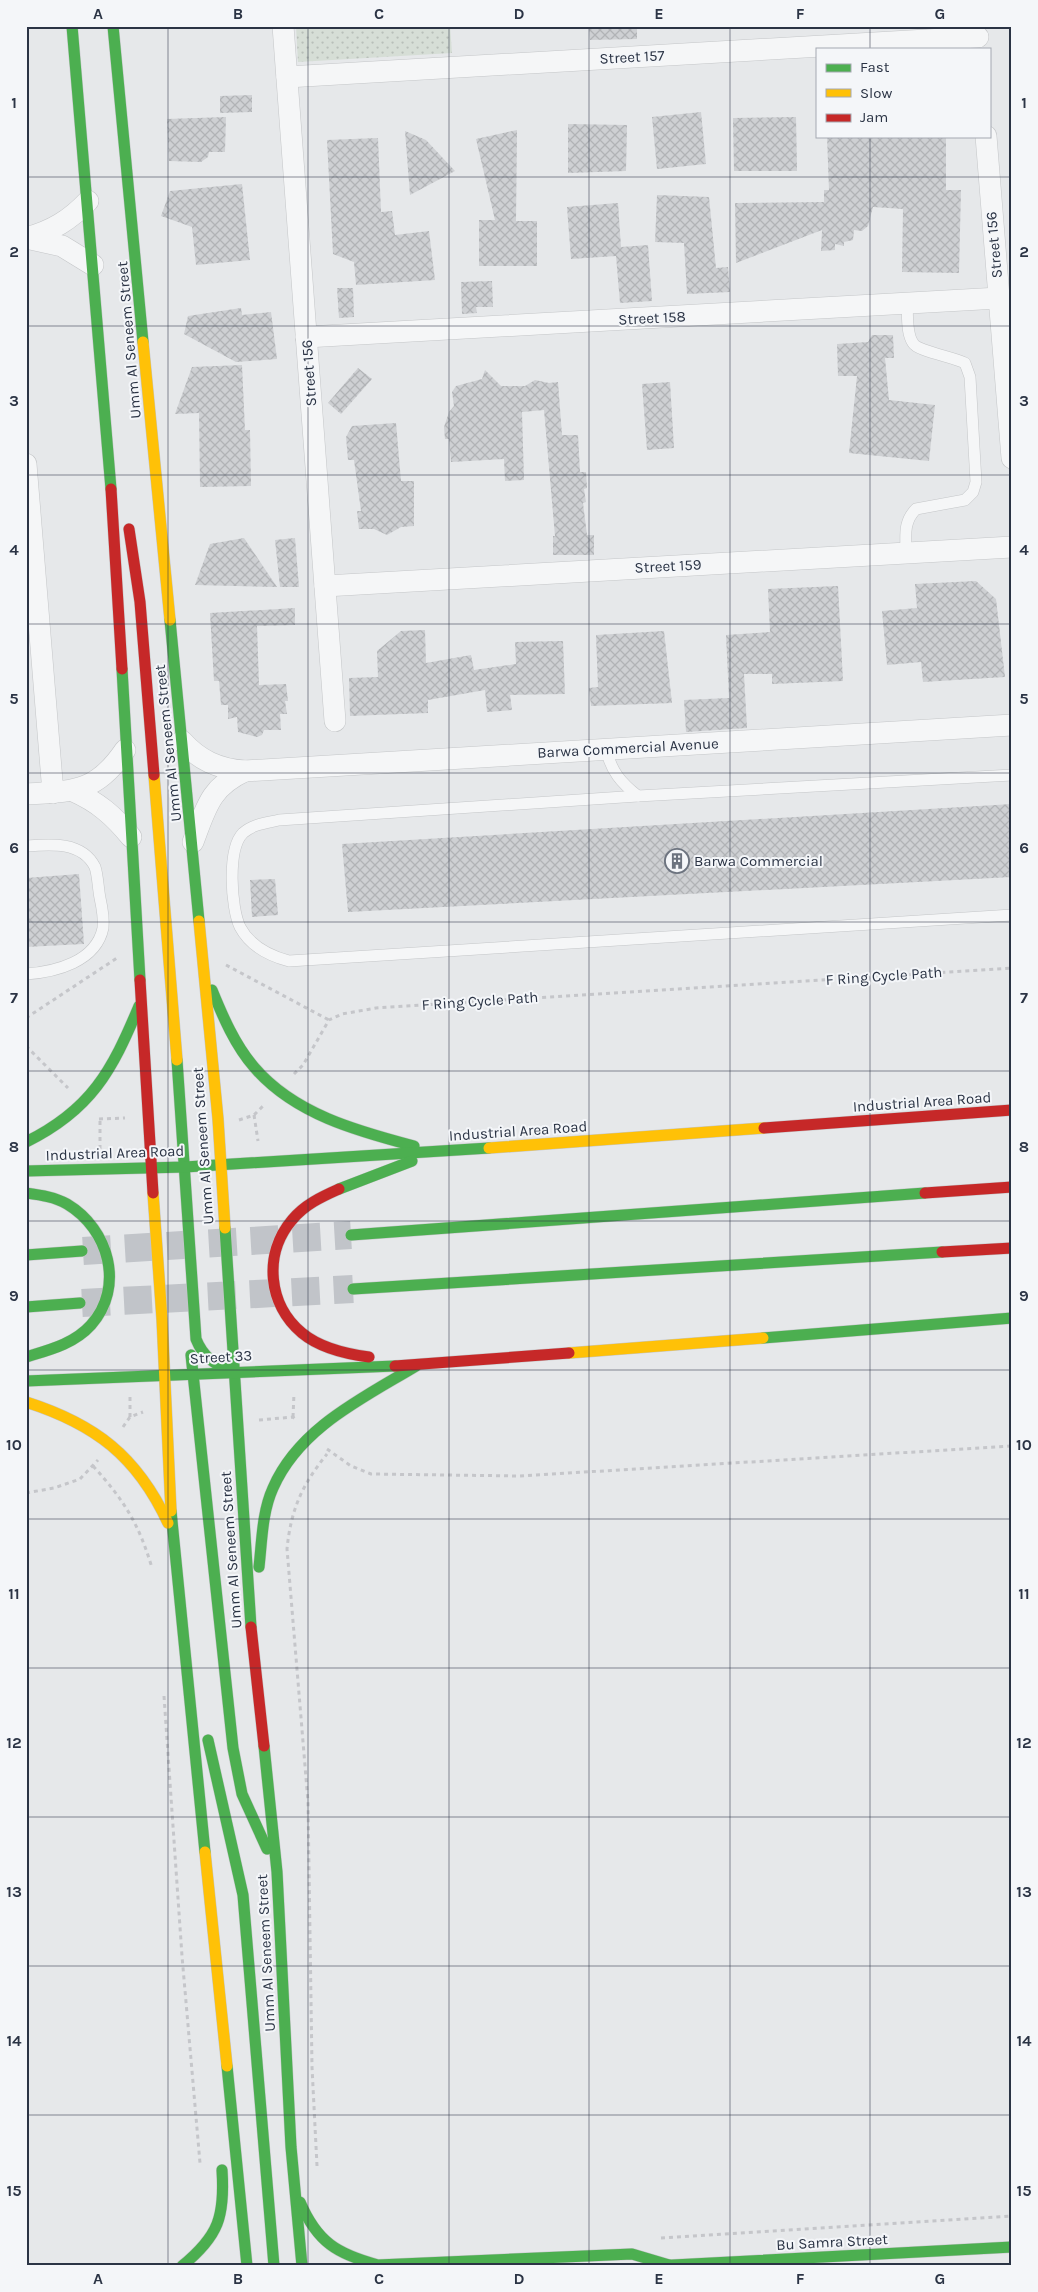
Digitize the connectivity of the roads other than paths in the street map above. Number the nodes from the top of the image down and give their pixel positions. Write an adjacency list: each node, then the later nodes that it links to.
1 (72, 26): 7 (main road, Umm Al Seneem Street)
2 (113, 26): 22 (main road, Umm Al Seneem Street)
3 (283, 26): 5 (street, Street 156)
4 (978, 37): 5 (street, Street 157)
5 (286, 77): 12 (street, Street 156)
6 (986, 138): 10 (street, Street 156)
7 (88, 201): 8 (street); 9 (main road, Umm Al Seneem Street)
8 (26, 238): 9 (street)
9 (93, 265): 14 (main road, Umm Al Seneem Street)
10 (999, 298): 11 (street, Street 158); 13 (street, Street 156)
11 (907, 303): 12 (street, Street 158); 18 (lane)
12 (306, 337): 19 (street, Street 156)
13 (1010, 412): 15 (street, Street 156)
14 (109, 449): 24 (main road, Umm Al Seneem Street); 42 (main road)
15 (1012, 458)
16 (26, 464): 27 (street)
17 (1012, 546): 18 (street, Street 159)
18 (906, 552): 19 (street, Street 159)
19 (324, 586): 20 (street, Street 156)
20 (334, 721)
21 (1012, 725): 23 (street, Barwa Commercial Avenue)
22 (182, 740): 25 (street, Barwa Commercial Avenue); 31 (main road, Umm Al Seneem Street)
23 (606, 749): 25 (street, Barwa Commercial Avenue); 29 (lane)
24 (125, 750): 27 (street); 30 (main road, Umm Al Seneem Street)
25 (245, 771): 31 (street, Barwa Commercial Avenue)
26 (1012, 775): 29 (lane)
27 (63, 792): 28 (street); 30 (street)
28 (26, 794)
29 (638, 796): 33 (lane)
30 (131, 837): 36 (main road, Umm Al Seneem Street)
31 (193, 842): 34 (main road, Umm Al Seneem Street)
32 (26, 846): 35 (lane)
33 (1012, 915)
34 (202, 969): 39 (main road); 40 (main road, Umm Al Seneem Street)
35 (26, 974)
36 (142, 999): 38 (main road); 41 (main road, Umm Al Seneem Street)
37 (1012, 1110): 39 (main road, Industrial Area Road)
38 (26, 1142)
39 (434, 1152): 40 (main road, Industrial Area Road); 55 (main road)
40 (221, 1165): 42 (main road, Industrial Area Road); 56 (main road, Umm Al Seneem Street)
41 (151, 1167): 42 (main road, Industrial Area Road); 43 (main road, Industrial Area Road); 57 (main road); 58 (main road, Umm Al Seneem Street)
42 (185, 1167): 56 (main road)
43 (26, 1171)
44 (1012, 1187): 46 (main road)
45 (26, 1193): 54 (main road)
46 (351, 1235)
47 (1012, 1248): 50 (main road)
48 (82, 1252): 49 (main road)
49 (26, 1255)
50 (353, 1289)
51 (80, 1303): 52 (main road)
52 (26, 1307)
53 (1012, 1318): 55 (main road)
54 (26, 1358)
55 (417, 1365): 56 (main road, Street 33); 62 (main road)
56 (233, 1372): 57 (main road, Street 33); 62 (main road, Umm Al Seneem Street)
57 (193, 1374): 58 (main road, Street 33); 64 (main road)
58 (163, 1375): 59 (main road, Street 33); 61 (main road, Umm Al Seneem Street)
59 (26, 1381)
60 (26, 1402): 61 (main road)
61 (173, 1541): 63 (main road, Umm Al Seneem Street)
62 (252, 1628): 64 (main road, Umm Al Seneem Street)
63 (182, 1634): 65 (main road, Umm Al Seneem Street); 74 (main road)
64 (277, 1872): 67 (main road, Umm Al Seneem Street)
65 (223, 2025): 66 (main road); 73 (main road, Umm Al Seneem Street)
66 (216, 2076)
67 (291, 2147): 71 (main road); 75 (main road, Umm Al Seneem Street)
68 (221, 2160): 72 (main road)
69 (1012, 2247): 70 (main road, Bu Samra Street)
70 (804, 2259): 71 (main road, Bu Samra Street); 77 (main road)
71 (669, 2265): 76 (main road, Bu Samra Street)
72 (182, 2266)
73 (247, 2266)
74 (274, 2266)
75 (302, 2266)
76 (654, 2266)
77 (785, 2266)

